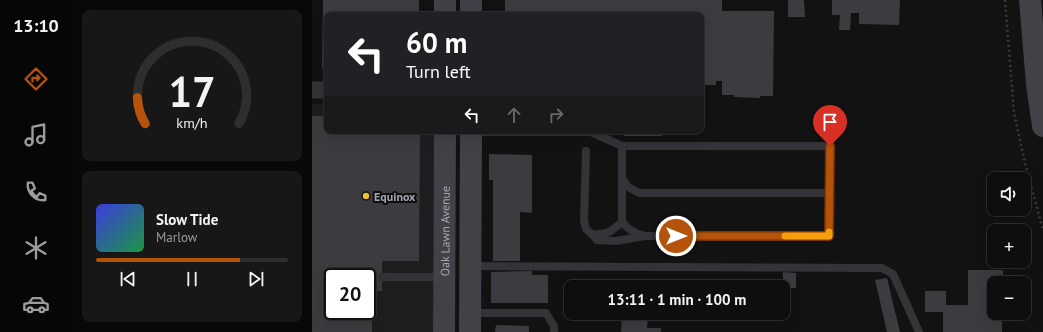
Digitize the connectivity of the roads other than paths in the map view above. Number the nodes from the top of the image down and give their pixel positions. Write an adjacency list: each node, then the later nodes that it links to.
1 (446, 0): 4 (main road)
2 (471, 0): 5 (main road)
3 (1030, 0): 8 (main road)
4 (446, 12)
5 (471, 12)
6 (312, 90): 7 (street)
7 (324, 90)
8 (1043, 126)
9 (446, 134): 21 (main road, Oak Lawn Avenue)
10 (471, 134): 19 (main road, Oak Lawn Avenue)
11 (595, 134): 12 (lane)
12 (622, 146): 14 (lane); 15 (lane)
13 (586, 151): 17 (lane)
14 (622, 178): 15 (lane); 16 (lane)
15 (830, 193): 18 (lane)
16 (622, 222): 17 (lane); 18 (lane)
17 (592, 234): 18 (lane)
18 (645, 236)
19 (470, 266): 22 (main road, Oak Lawn Avenue); 25 (lane)
20 (382, 277): 21 (lane)
21 (445, 277): 23 (main road, Oak Lawn Avenue)
22 (470, 322): 24 (lane)
23 (444, 332)
24 (554, 332)
25 (920, 332)

